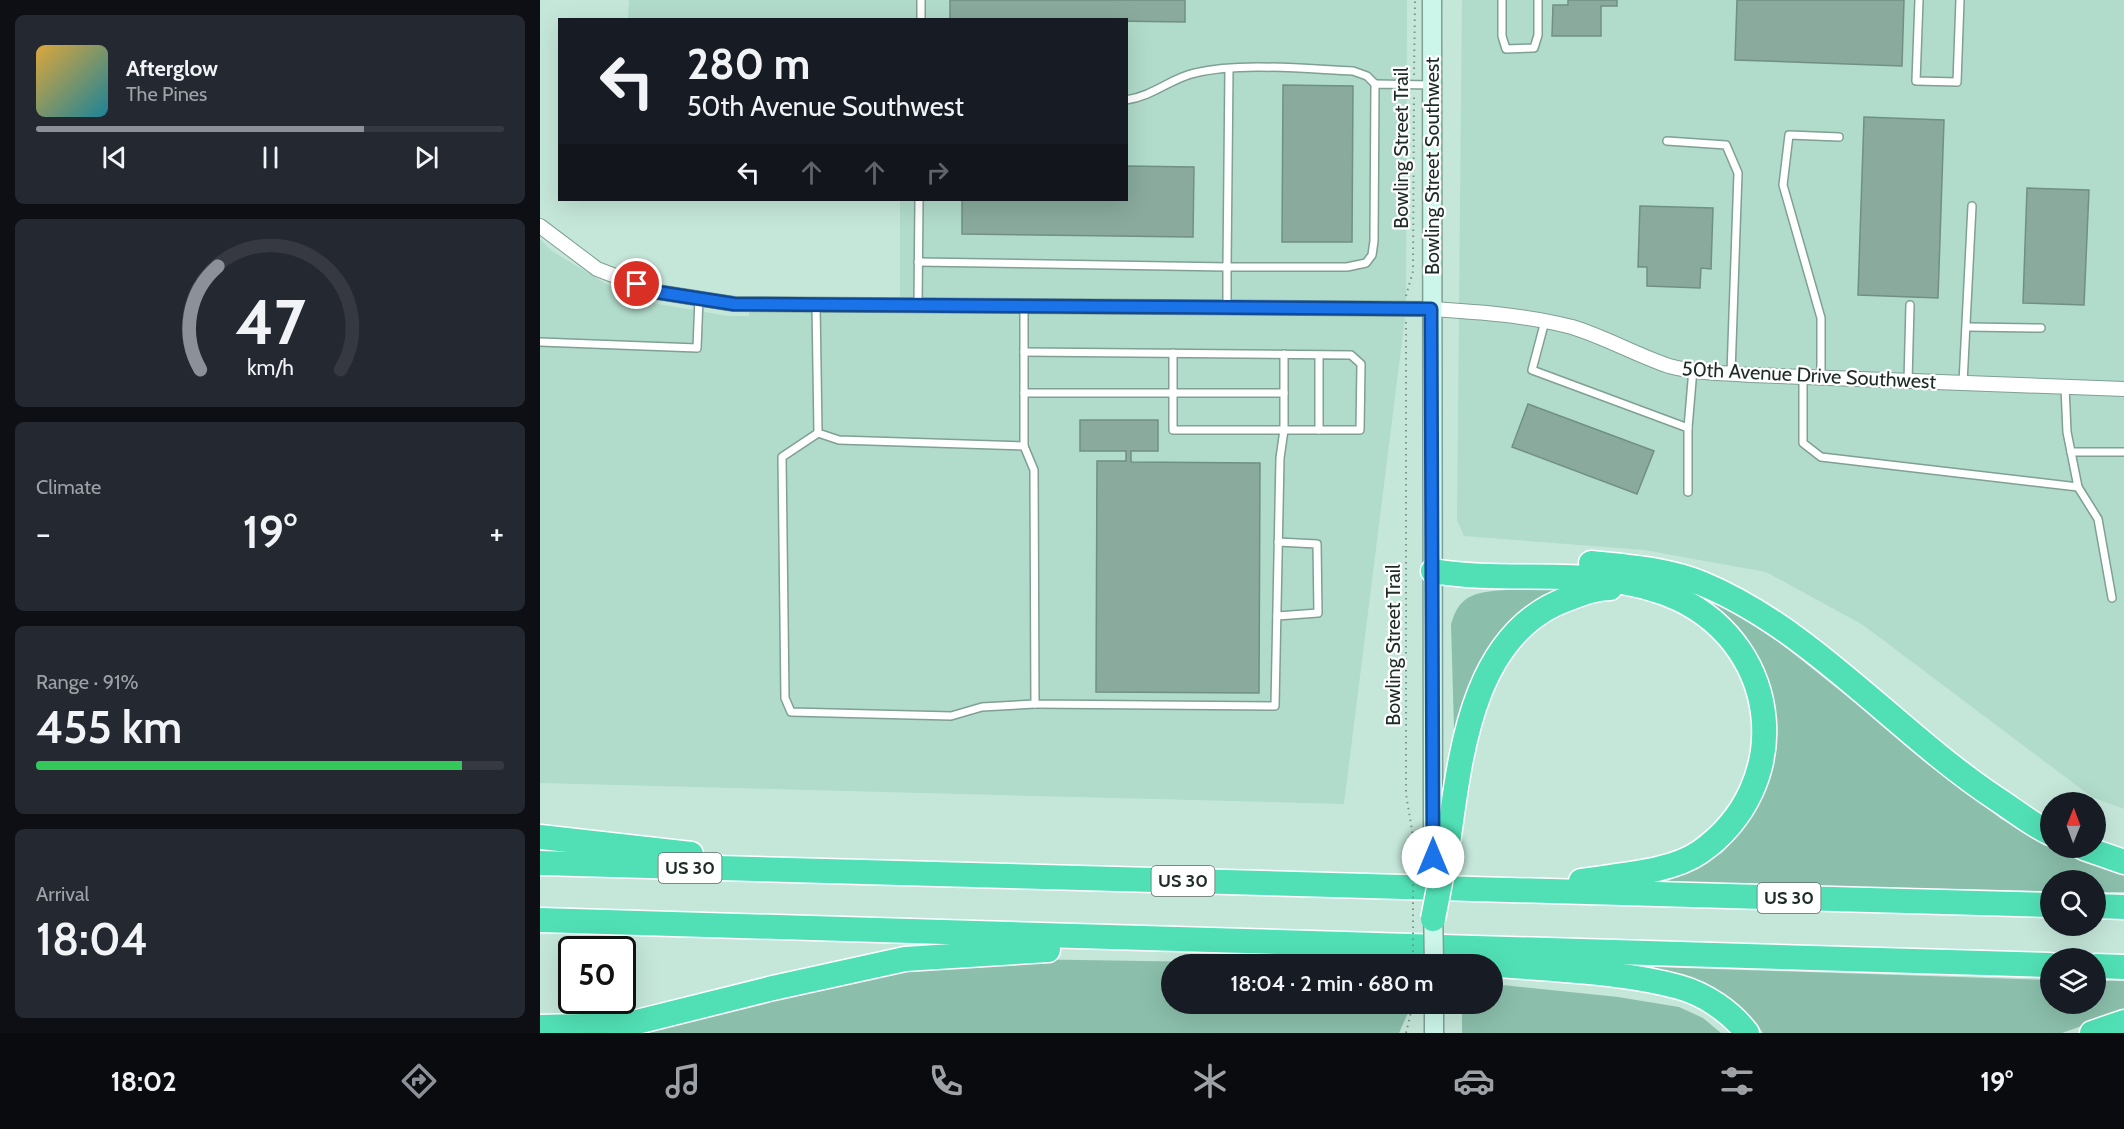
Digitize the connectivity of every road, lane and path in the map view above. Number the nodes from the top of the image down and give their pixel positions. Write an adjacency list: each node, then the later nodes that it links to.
1 (921, 0): 8 (lane)
2 (1415, 0): 11 (path, Bowling Street Trail)
3 (1432, 0): 11 (main road, Bowling Street Southwest)
4 (1502, 0): 5 (lane)
5 (1538, 0)
6 (1919, 0): 7 (lane)
7 (1960, 0)
8 (921, 18)
9 (1229, 69): 10 (lane); 12 (lane); 19 (lane)
10 (1375, 84): 11 (lane); 19 (lane)
11 (1423, 85): 20 (path, Bowling Street Trail); 27 (main road, Bowling Street Southwest)
12 (1128, 100)
13 (1839, 137): 40 (lane)
14 (1667, 141): 38 (lane)
15 (919, 201): 18 (lane)
16 (1972, 206): 30 (lane)
17 (540, 226): 21 (street, 50th Avenue Drive Southwest)
18 (918, 262): 19 (lane); 23 (lane)
19 (1227, 267): 26 (lane)
20 (1406, 295)
21 (699, 298): 22 (street, 50th Avenue Drive Southwest); 32 (lane)
22 (816, 304): 23 (street, 50th Avenue Drive Southwest); 51 (lane)
23 (918, 305): 25 (street, 50th Avenue Drive Southwest)
24 (1910, 305): 41 (lane)
25 (1024, 306): 26 (street, 50th Avenue Drive Southwest); 33 (lane)
26 (1227, 307): 27 (street, 50th Avenue Drive Southwest)
27 (1431, 309): 28 (street, 50th Avenue Drive Southwest); 58 (main road, Bowling Street Southwest)
28 (1545, 321): 37 (street, 50th Avenue Drive Southwest); 48 (lane)
29 (1406, 325): 78 (path, Bowling Street Trail, bridge)
30 (1968, 327): 31 (lane); 42 (lane)
31 (2041, 328)
32 (540, 342)
33 (1024, 352): 34 (lane); 45 (lane)
34 (1173, 353): 35 (lane); 46 (lane)
35 (1284, 354): 36 (lane); 47 (lane)
36 (1319, 355): 50 (lane); 50 (lane)
37 (1693, 369): 38 (street, 50th Avenue Drive Southwest); 48 (lane)
38 (1731, 374): 39 (street, 50th Avenue Drive Southwest)
39 (1803, 377): 40 (street, 50th Avenue Drive Southwest); 55 (lane)
40 (1821, 378): 41 (street, 50th Avenue Drive Southwest)
41 (1908, 381): 42 (street, 50th Avenue Drive Southwest)
42 (1963, 383): 43 (street, 50th Avenue Drive Southwest)
43 (2065, 387): 44 (street, 50th Avenue Drive Southwest); 53 (lane)
44 (2124, 389)
45 (1024, 393): 46 (lane); 52 (lane)
46 (1173, 393): 47 (lane); 49 (lane)
47 (1284, 393): 49 (lane)
48 (1688, 428): 56 (lane)
49 (1284, 430): 50 (lane); 57 (lane)
50 (1319, 430)
51 (818, 433): 52 (lane); 62 (lane)
52 (1024, 446): 62 (lane)
53 (2071, 452): 54 (lane); 55 (lane)
54 (2124, 452)
55 (2078, 487): 60 (lane)
56 (1688, 492)
57 (1278, 542): 61 (lane); 61 (lane)
58 (1432, 571): 59 (highway); 63 (highway); 64 (main road, Bowling Street Southwest)
59 (1654, 591): 64 (highway); 70 (highway)
60 (2112, 597)
61 (1277, 616): 62 (lane)
62 (1035, 704)
63 (2040, 826)
64 (1441, 836): 74 (highway, bridge)
65 (540, 837): 69 (highway)
66 (2106, 856): 67 (highway)
67 (2124, 862)
68 (540, 863): 69 (highway, US 30)
69 (839, 872): 70 (highway, US 30)
70 (1527, 890): 71 (highway, US 30)
71 (2040, 905)
72 (2106, 906): 73 (highway)
73 (2124, 907)
74 (1433, 919): 79 (main road, bridge)
75 (540, 920): 76 (highway)
76 (1201, 941): 77 (highway); 86 (highway)
77 (1294, 943): 80 (highway); 89 (highway)
78 (1413, 954)
79 (1434, 954)
80 (2040, 964)
81 (2106, 966): 82 (highway)
82 (2124, 967)
83 (1411, 1014): 87 (path)
84 (1434, 1014): 88 (main road)
85 (2124, 1022): 90 (highway)
86 (540, 1026)
87 (1406, 1033)
88 (1434, 1033)
89 (1747, 1033)
90 (2092, 1033)

